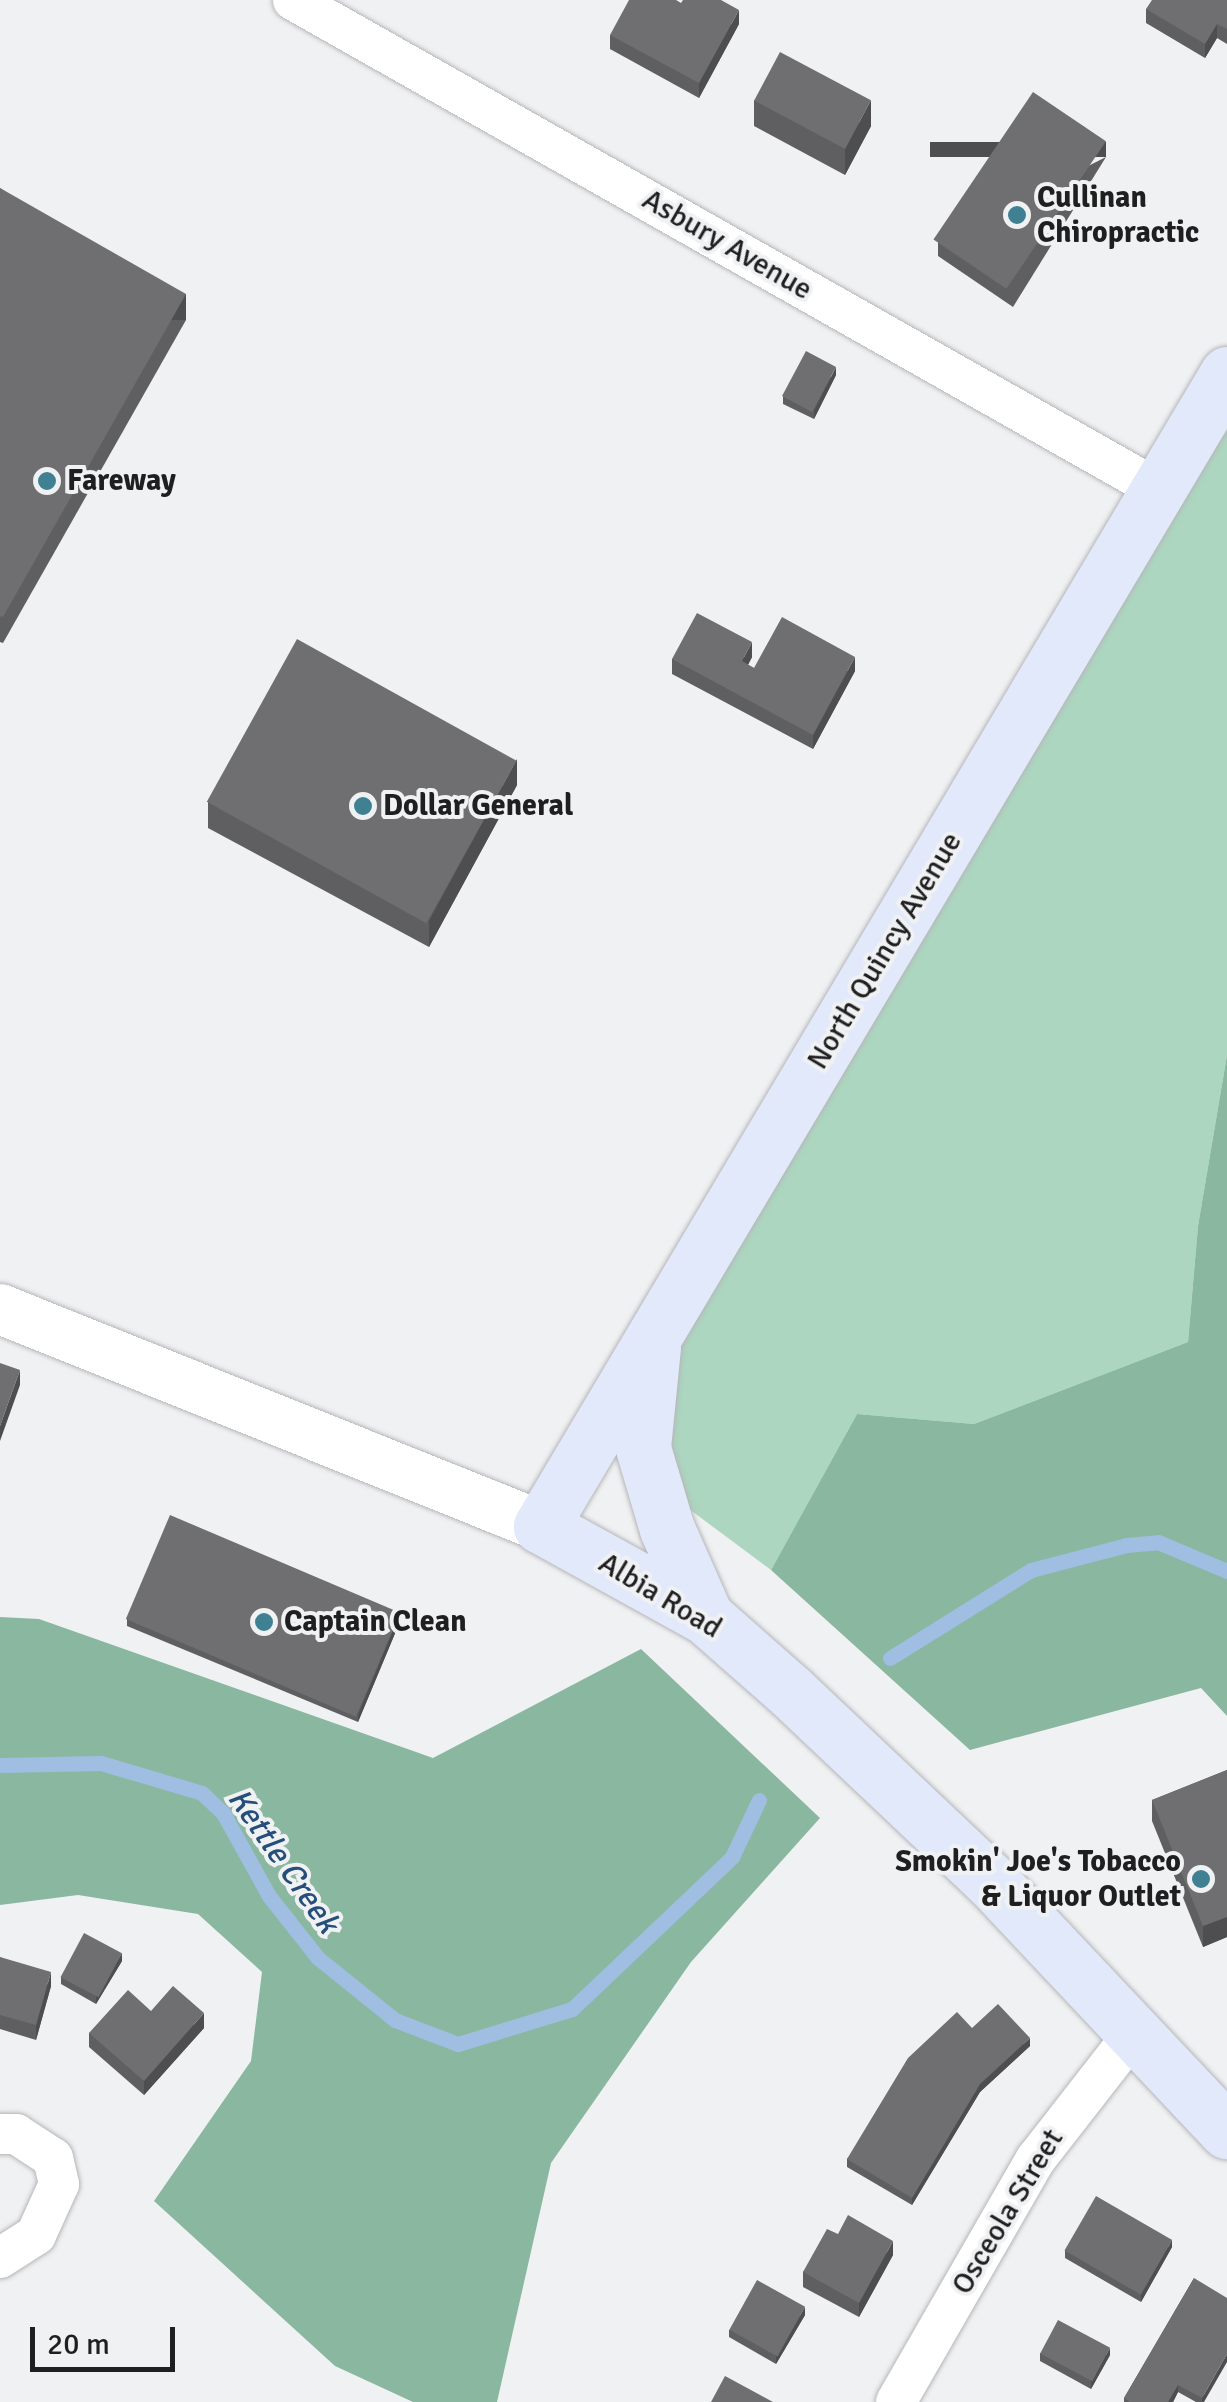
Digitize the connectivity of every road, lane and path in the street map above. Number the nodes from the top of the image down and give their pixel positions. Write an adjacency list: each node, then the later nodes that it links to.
1 (293, 0): 3 (street, Asbury Avenue)
2 (1227, 374): 3 (main road, North Quincy Avenue)
3 (1161, 491): 5 (main road, North Quincy Avenue)
4 (0, 1309): 6 (street, Albia Road)
5 (655, 1332): 6 (main road, North Quincy Avenue); 7 (main road)
6 (541, 1526): 7 (main road, Albia Road)
7 (706, 1617): 8 (main road, Albia Road)
8 (1134, 2033): 9 (main road, Albia Road); 12 (street, Osceola Street)
9 (1227, 2131)
10 (0, 2134): 11 (street)
11 (0, 2258)
12 (896, 2402)

